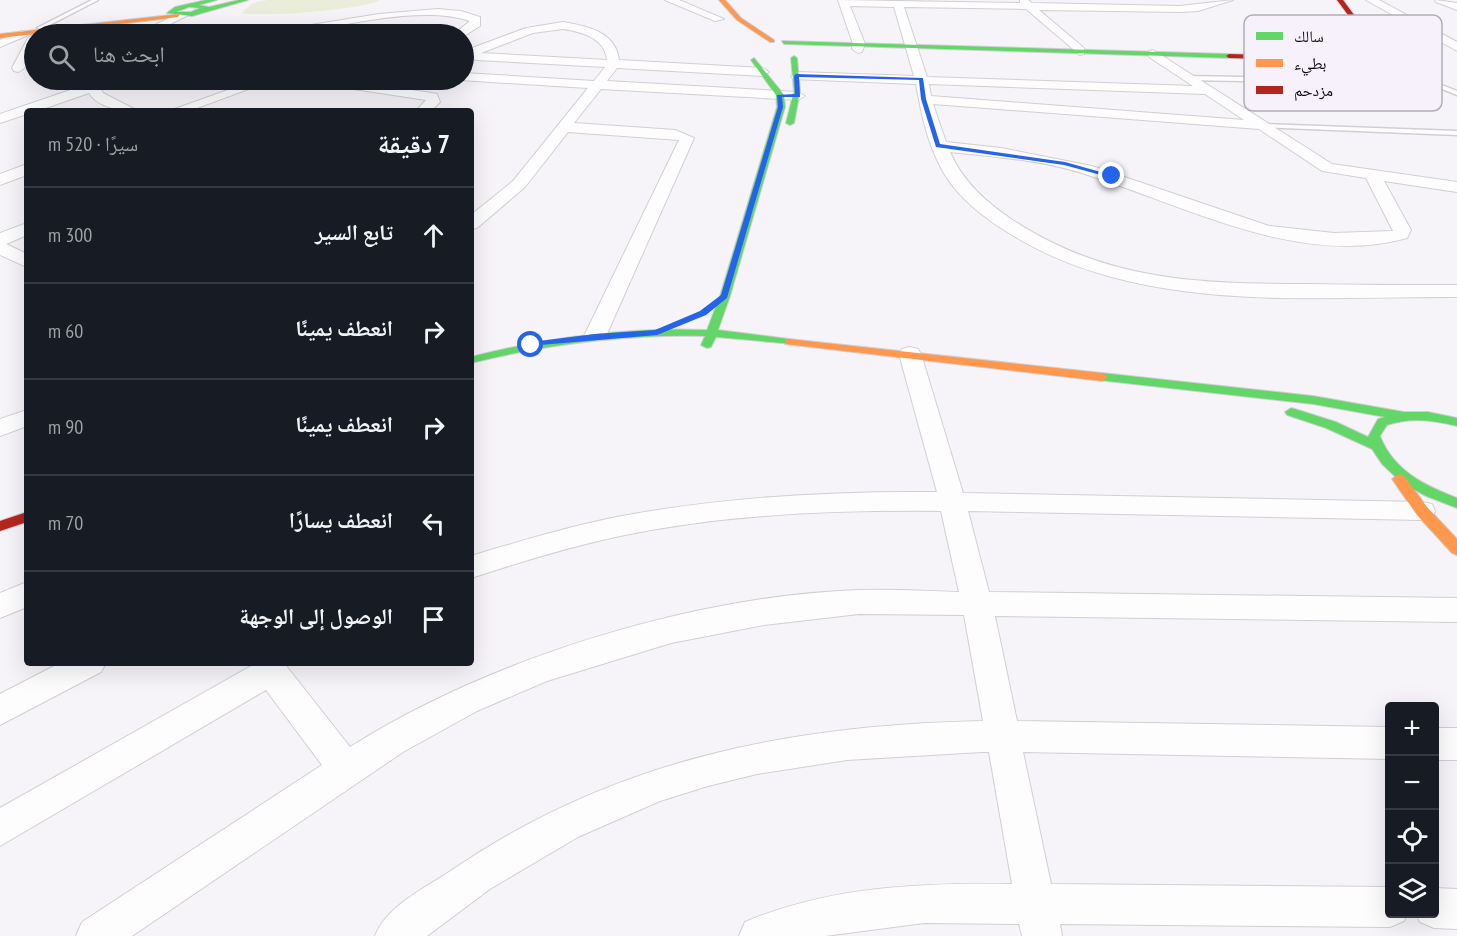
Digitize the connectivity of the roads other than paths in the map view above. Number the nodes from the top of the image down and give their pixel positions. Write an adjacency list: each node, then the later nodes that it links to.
1 (96, 0): 19 (lane)
2 (245, 0): 15 (street)
3 (670, 0): 23 (street)
4 (704, 0): 23 (street)
5 (722, 0): 30 (street)
6 (1227, 0): 12 (street)
7 (1340, 0): 17 (street)
8 (1371, 0): 18 (street)
9 (1440, 0): 16 (street)
10 (421, 1): 14 (street)
11 (844, 2): 13 (street); 32 (street)
12 (1025, 3): 13 (street); 37 (street)
13 (898, 4): 33 (street)
14 (404, 5): 22 (street); 24 (street)
15 (193, 6): 20 (street); 21 (street)
16 (1457, 7)
17 (1351, 15)
18 (1399, 15)
19 (51, 24)
20 (87, 24)
21 (161, 24)
22 (319, 24)
23 (723, 24)
24 (474, 26)
25 (24, 34): 27 (street)
26 (24, 34): 27 (street)
27 (0, 35)
28 (24, 36): 31 (street)
29 (1442, 38): 34 (street)
30 (778, 42): 32 (street); 41 (street); 42 (street)
31 (0, 44)
32 (858, 47): 33 (street); 41 (street)
33 (911, 47): 37 (street); 49 (street)
34 (1457, 47)
35 (24, 50): 44 (street)
36 (474, 51): 43 (street)
37 (1080, 51): 38 (street)
38 (1153, 54): 40 (street); 48 (street)
39 (474, 56): 43 (street)
40 (1244, 56)
41 (796, 57): 42 (street); 46 (street)
42 (754, 60): 45 (street)
43 (614, 65): 45 (street); 51 (street)
44 (24, 67)
45 (763, 72): 59 (street)
46 (796, 76): 49 (street); 60 (street)
47 (474, 77): 51 (street)
48 (1186, 78): 50 (lane); 57 (street)
49 (921, 79): 57 (street); 61 (street)
50 (1244, 79)
51 (597, 84): 59 (street); 69 (street)
52 (1442, 86): 58 (lane)
53 (77, 90): 62 (street)
54 (97, 90): 63 (street)
55 (238, 90): 64 (street)
56 (394, 90): 65 (street)
57 (1204, 90): 68 (street)
58 (1457, 93)
59 (780, 95): 60 (street); 83 (street)
60 (798, 96): 81 (street)
61 (923, 99): 68 (street); 71 (street)
62 (27, 108)
63 (124, 108)
64 (185, 108)
65 (426, 108)
66 (24, 109): 67 (street)
67 (0, 118)
68 (1262, 126): 70 (lane); 73 (street)
69 (564, 127): 76 (street); 87 (street)
70 (1457, 133)
71 (938, 146): 73 (street); 82 (street)
72 (24, 170): 74 (street)
73 (1373, 176): 75 (street)
74 (0, 180)
75 (1457, 187)
76 (474, 222)
77 (24, 229): 78 (street)
78 (0, 240)
79 (0, 248): 80 (street)
80 (24, 260)
81 (746, 279)
82 (1457, 291)
83 (725, 296): 84 (street); 88 (street)
84 (703, 313)
85 (690, 319): 86 (street)
86 (657, 332): 87 (street); 88 (street)
87 (595, 336): 91 (street)
88 (710, 339): 90 (street); 93 (street)
89 (769, 339): 90 (street); 90 (street); 92 (street)
90 (729, 341): 92 (street)
91 (474, 359)
92 (911, 360): 94 (street); 98 (street); 100 (street)
93 (474, 369)
94 (1403, 416): 96 (street); 98 (street)
95 (24, 418): 97 (street)
96 (1457, 420)
97 (0, 428)
98 (1375, 445): 99 (street)
99 (1392, 467): 101 (street); 102 (street)
100 (952, 500): 102 (street); 107 (street); 109 (street)
101 (1457, 503)
102 (1422, 511): 105 (street)
103 (24, 518): 104 (street)
104 (0, 526)
105 (1453, 545): 106 (street)
106 (1457, 561)
107 (474, 566)
108 (24, 595): 110 (street)
109 (977, 603): 111 (street); 116 (street); 120 (street)
110 (0, 606)
111 (1457, 610)
112 (84, 666): 115 (street)
113 (265, 666): 121 (street)
114 (268, 666): 120 (street)
115 (0, 710)
116 (1002, 736): 117 (street); 125 (street); 127 (street)
117 (1385, 743)
118 (1439, 744): 119 (street)
119 (1457, 744)
120 (346, 769): 126 (street)
121 (0, 828)
122 (1385, 907): 125 (street)
123 (1439, 908): 124 (street)
124 (1457, 909)
125 (1038, 920): 128 (street)
126 (96, 936)
127 (395, 936)
128 (759, 936)

